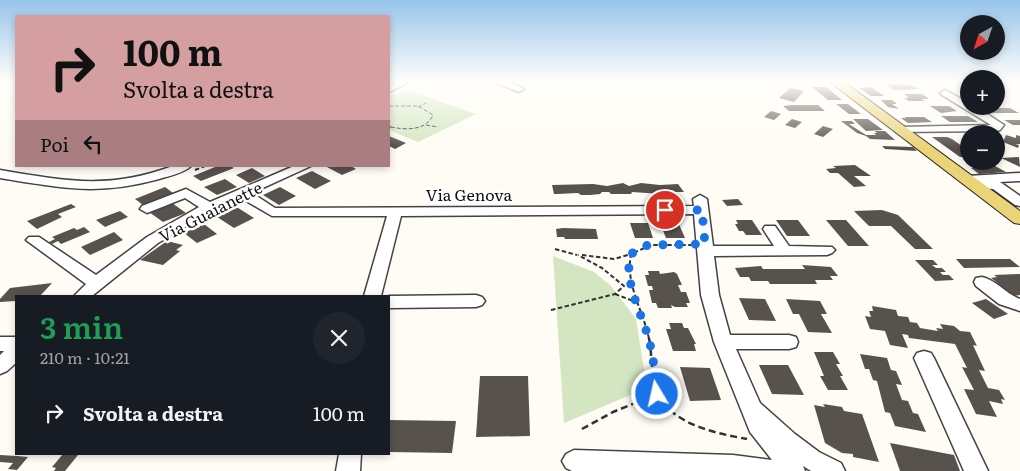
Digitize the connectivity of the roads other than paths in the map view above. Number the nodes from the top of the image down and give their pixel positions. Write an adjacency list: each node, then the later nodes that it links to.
1 (865, 104): 3 (main road)
2 (964, 104): 3 (street)
3 (900, 130): 8 (main road)
4 (182, 167): 6 (street)
5 (296, 168): 9 (street, Via Guaianette)
6 (0, 174)
7 (1020, 176): 8 (street)
8 (971, 183): 12 (main road)
9 (242, 193): 10 (street, Via Guaianette); 13 (street, Via Genova)
10 (209, 208): 11 (street); 20 (street, Via Guaianette)
11 (147, 209)
12 (1017, 210)
13 (395, 212): 16 (street, Via Genova); 22 (street)
14 (770, 229): 18 (street)
15 (34, 240): 20 (street)
16 (706, 248): 18 (street); 26 (street)
17 (826, 250): 18 (street)
18 (785, 251)
19 (982, 282): 25 (street)
20 (97, 284): 21 (street, Via Guaianette)
21 (83, 295)
22 (373, 295)
23 (476, 300): 24 (street)
24 (390, 302)
25 (1020, 305)
26 (723, 342): 27 (street); 34 (street)
27 (789, 342)
28 (0, 344): 29 (street)
29 (15, 344)
30 (15, 353): 32 (street)
31 (924, 358): 39 (street)
32 (0, 366)
33 (350, 455): 36 (street)
34 (780, 458): 35 (street); 37 (street); 38 (street)
35 (574, 461)
36 (348, 471)
37 (794, 471)
38 (833, 471)
39 (976, 471)

